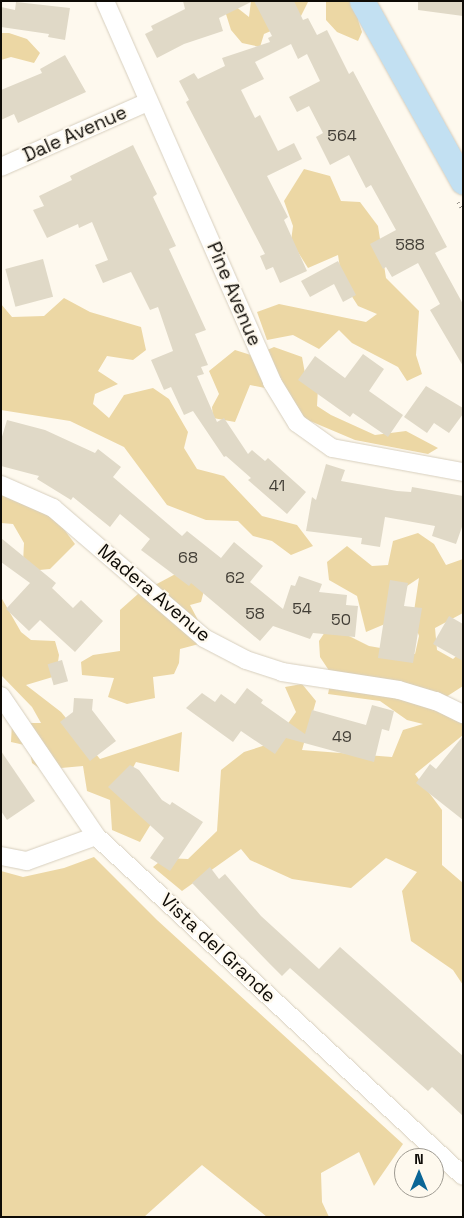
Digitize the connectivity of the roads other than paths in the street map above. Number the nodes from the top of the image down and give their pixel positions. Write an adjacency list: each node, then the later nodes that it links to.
1 (104, 1): 3 (street, Pine Avenue)
2 (362, 1): 5 (main road)
3 (148, 102): 4 (street, Dale Avenue); 6 (street, Pine Avenue)
4 (1, 167)
5 (463, 182)
6 (463, 472)
7 (1, 485): 9 (street, Madera Avenue)
8 (1, 696): 10 (street, Vista del Grande)
9 (463, 714)
10 (96, 836): 11 (street); 12 (street, Vista del Grande)
11 (1, 856)
12 (463, 1176)

